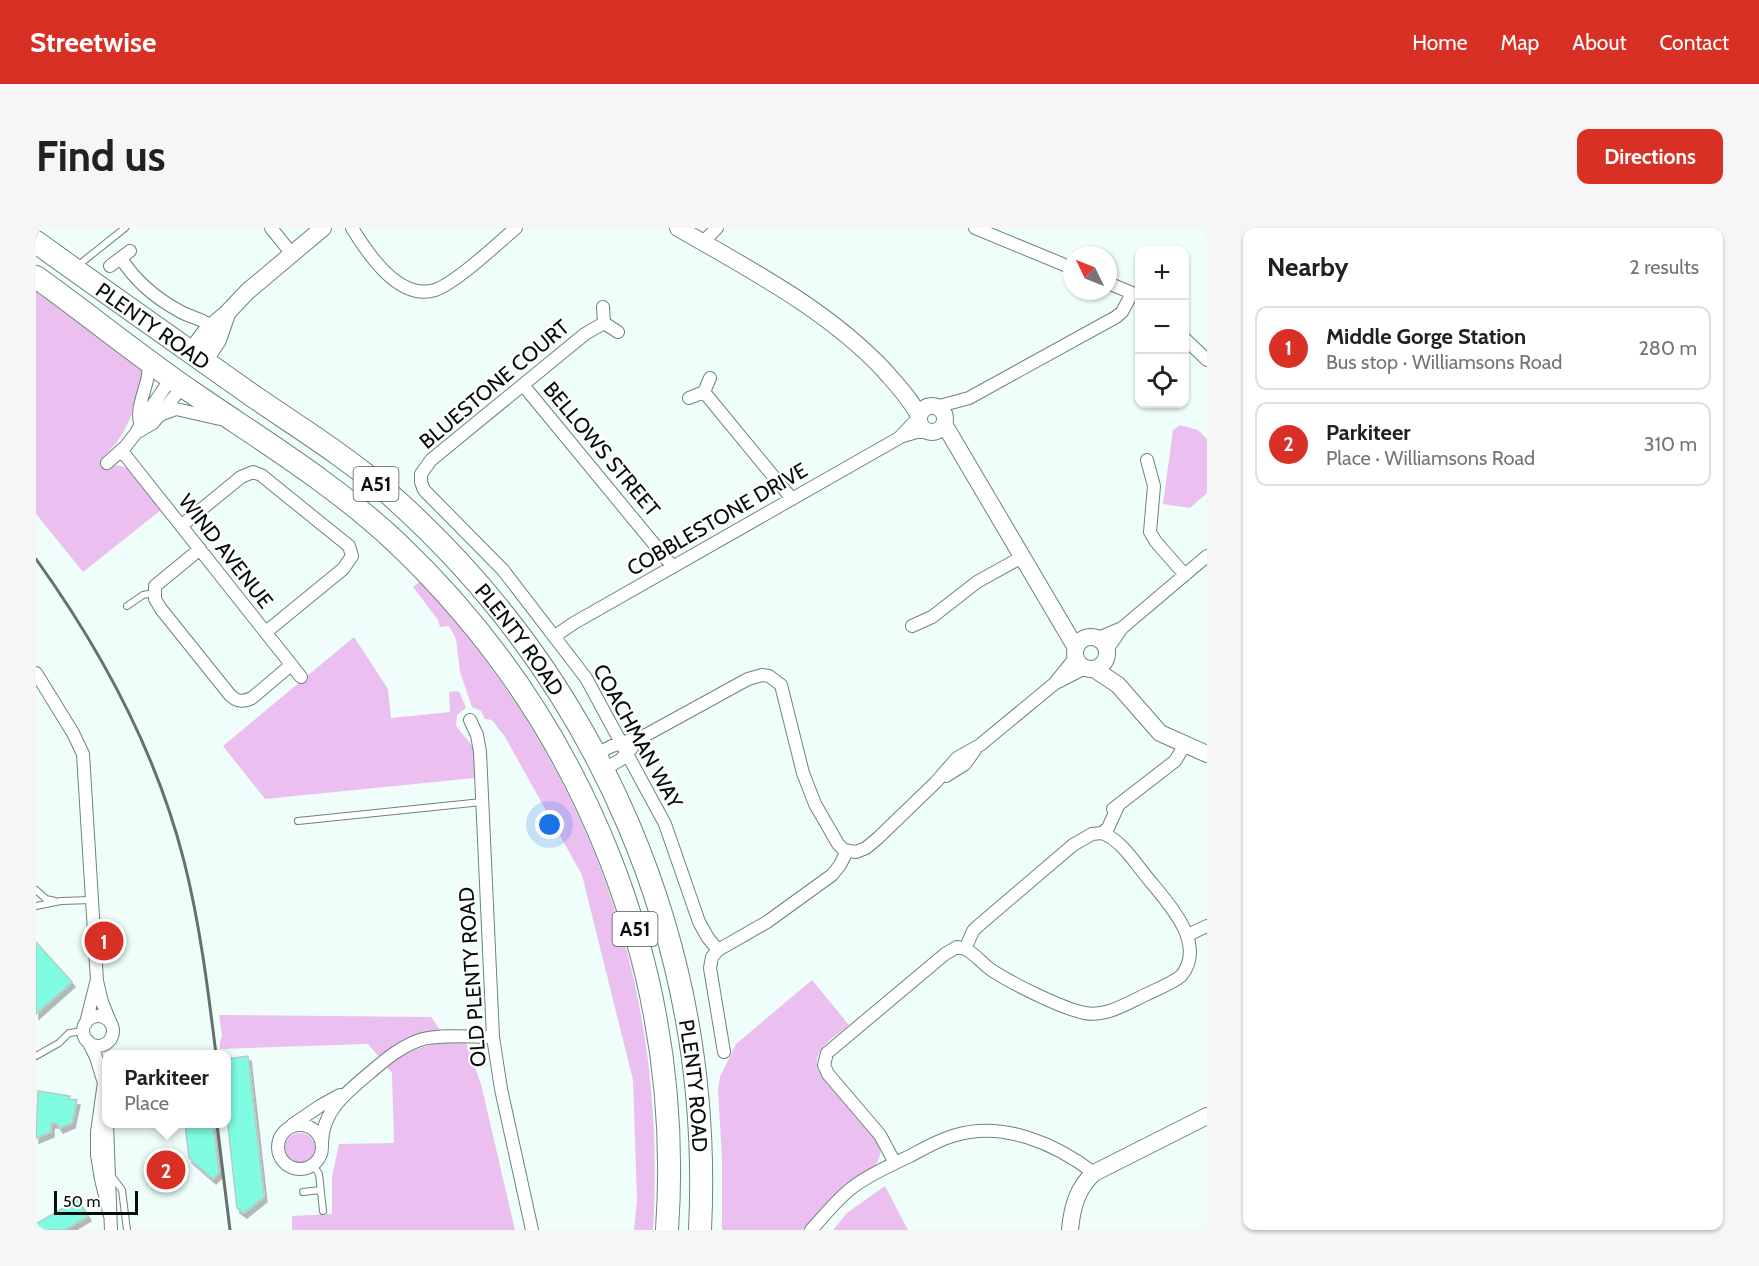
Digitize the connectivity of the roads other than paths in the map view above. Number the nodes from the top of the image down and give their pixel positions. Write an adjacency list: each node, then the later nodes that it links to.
1 (125, 228): 15 (lane)
2 (271, 228): 12 (street)
3 (323, 228): 12 (street)
4 (346, 228): 9 (street)
5 (516, 228): 9 (street)
6 (678, 228): 11 (street)
7 (717, 228): 11 (street)
8 (975, 228): 13 (street)
9 (355, 233)
10 (36, 242): 15 (highway, PLENTY ROAD / A51)
11 (702, 243): 34 (street)
12 (292, 254): 22 (street)
13 (1063, 264)
14 (110, 266): 22 (street, PLENTY ROAD)
15 (73, 269): 25 (highway, PLENTY ROAD / A51)
16 (36, 277): 26 (highway, PLENTY ROAD / A51)
17 (1117, 287): 18 (street)
18 (1135, 294)
19 (1135, 295): 34 (street, COBBLESTONE DRIVE)
20 (603, 308): 21 (street, BLUESTONE COURT)
21 (604, 323): 23 (street, BLUESTONE COURT); 30 (street, BLUESTONE COURT)
22 (216, 329): 25 (street)
23 (618, 332)
24 (1189, 342): 27 (street)
25 (197, 356): 29 (highway); 61 (highway, PLENTY ROAD / A51)
26 (148, 359): 29 (highway, PLENTY ROAD / A51); 36 (street)
27 (1207, 360)
28 (710, 378): 31 (street)
29 (178, 382): 33 (street); 35 (highway, PLENTY ROAD / A51); 36 (street)
30 (523, 385): 40 (street, BLUESTONE COURT); 46 (street, BELLOWS STREET)
31 (704, 392): 32 (street); 41 (street)
32 (689, 398)
33 (160, 414): 35 (street); 36 (street)
34 (932, 420): 41 (street, COBBLESTONE DRIVE); 45 (street)
35 (238, 423): 99 (highway, PLENTY ROAD / A51)
36 (138, 429): 37 (street)
37 (122, 450): 39 (street); 42 (street, WIND AVENUE)
38 (1147, 460): 47 (street)
39 (107, 463)
40 (421, 483): 52 (street, COACHMAN WAY)
41 (792, 499): 46 (street, COBBLESTONE DRIVE)
42 (181, 526): 43 (street, WIND AVENUE); 51 (street)
43 (200, 549): 48 (street); 51 (street, WIND AVENUE)
44 (1207, 556): 47 (street)
45 (1022, 557): 50 (street); 53 (street)
46 (673, 567): 52 (street, COBBLESTONE DRIVE)
47 (1185, 575): 53 (street)
48 (154, 593): 49 (lane); 54 (street)
49 (127, 606)
50 (912, 626)
51 (266, 632): 54 (street, WIND AVENUE)
52 (555, 636): 59 (street, COACHMAN WAY)
53 (1091, 654): 58 (street); 65 (street)
54 (291, 664): 56 (street, WIND AVENUE)
55 (36, 673): 67 (street)
56 (301, 677)
57 (470, 720): 62 (street, OLD PLENTY ROAD)
58 (1181, 743): 60 (street); 64 (street)
59 (625, 748): 61 (street); 61 (street); 65 (street); 73 (street, COACHMAN WAY)
60 (1207, 754)
61 (600, 762): 100 (highway, PLENTY ROAD / A51)
62 (482, 802): 63 (lane); 77 (street, OLD PLENTY ROAD)
63 (298, 821)
64 (1104, 829): 71 (street); 72 (street)
65 (847, 851): 73 (street)
66 (36, 890): 68 (lane)
67 (92, 900): 68 (lane); 74 (street)
68 (61, 901): 69 (lane)
69 (36, 906)
70 (1207, 926): 71 (street)
71 (1191, 933): 72 (street)
72 (965, 949): 88 (street)
73 (718, 950): 79 (street)
74 (97, 981): 75 (street); 76 (street)
75 (112, 1029): 76 (street); 76 (street); 78 (street)
76 (86, 1032): 80 (lane); 81 (street)
77 (493, 1036): 82 (street); 98 (street, OLD PLENTY ROAD)
78 (109, 1050)
79 (724, 1052)
80 (36, 1056)
81 (102, 1076)
82 (347, 1091): 86 (street); 87 (street)
83 (102, 1115): 95 (street)
84 (1207, 1116): 91 (street)
85 (107, 1128): 90 (street)
86 (288, 1128): 87 (street); 89 (street)
87 (322, 1145): 89 (street)
88 (895, 1163): 91 (street); 101 (street)
89 (313, 1165): 92 (lane)
90 (109, 1169): 95 (street); 97 (lane)
91 (1090, 1176): 102 (street)
92 (320, 1190): 93 (lane); 94 (lane)
93 (303, 1192)
94 (323, 1211)
95 (110, 1216): 96 (street)
96 (111, 1230)
97 (128, 1230)
98 (532, 1230)
99 (667, 1230)
100 (700, 1230)
101 (811, 1230)
102 (1070, 1230)

